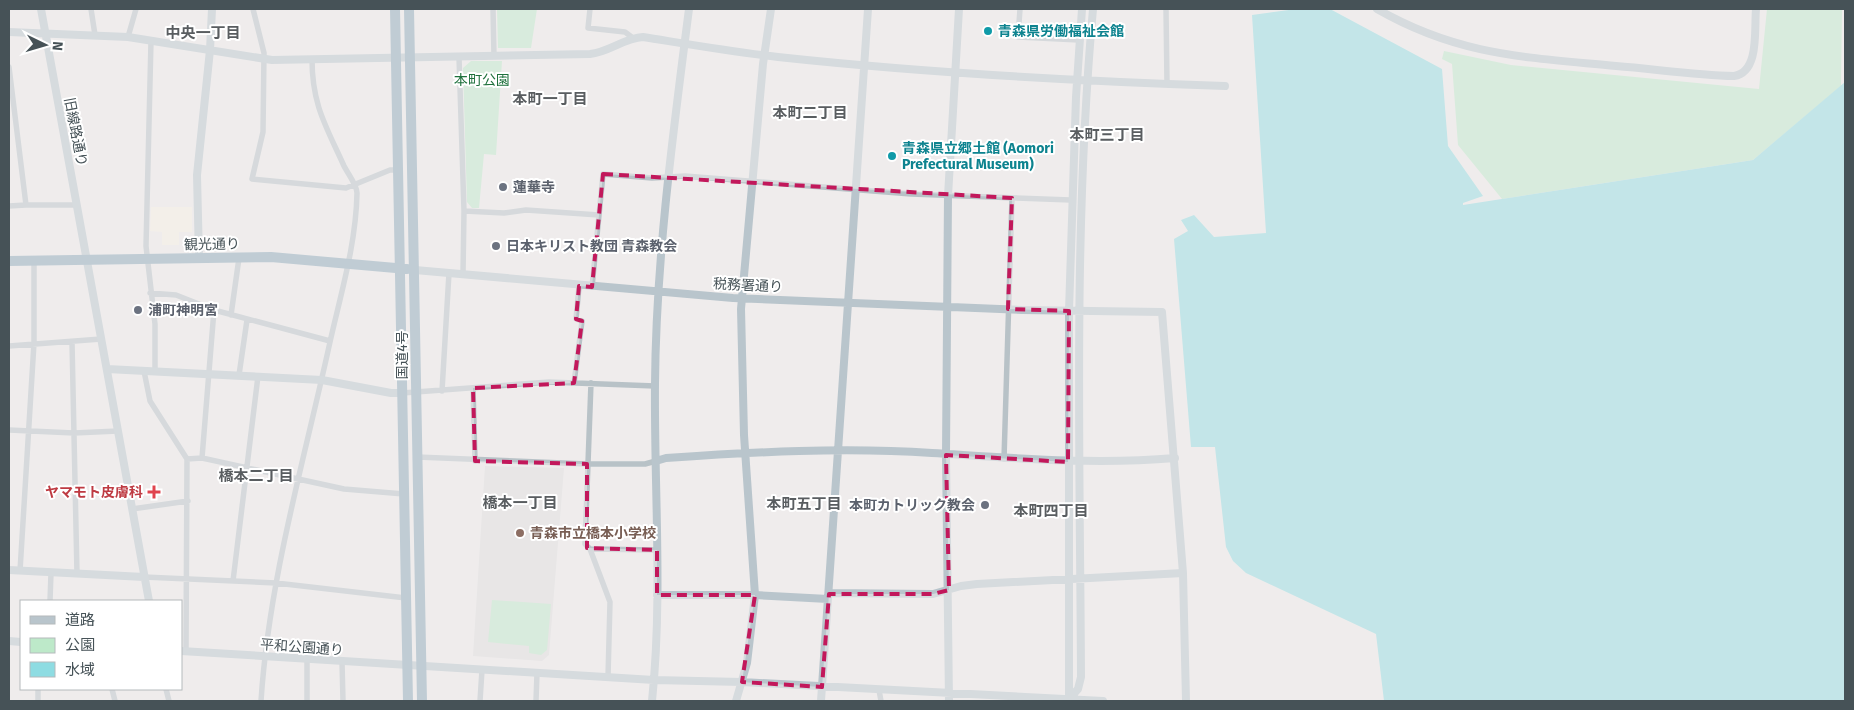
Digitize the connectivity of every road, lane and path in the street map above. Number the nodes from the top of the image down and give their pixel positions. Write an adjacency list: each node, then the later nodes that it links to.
1 (41, 9): 21 (street, 旧線路通り)
2 (91, 9): 22 (street)
3 (136, 9): 23 (street)
4 (212, 9): 28 (street)
5 (253, 9): 34 (street)
6 (395, 9): 31 (highway, 国道4号)
7 (409, 9): 32 (highway, 国道4号)
8 (493, 9): 30 (street)
9 (590, 9): 24 (street)
10 (688, 9): 27 (street)
11 (771, 9): 29 (street)
12 (868, 9): 36 (street)
13 (959, 9): 38 (street)
14 (1020, 9): 26 (street)
15 (1082, 9): 26 (street)
16 (1093, 9): 40 (street)
17 (1166, 9): 41 (street)
18 (1377, 9): 19 (street)
19 (1756, 9)
20 (9, 32): 21 (street)
21 (45, 33): 22 (street); 53 (street, 旧線路通り)
22 (95, 35): 23 (street)
23 (128, 37): 25 (street)
24 (633, 38): 27 (street); 30 (street)
25 (151, 40): 28 (street); 59 (street)
26 (1079, 40): 39 (street)
27 (684, 43): 29 (street); 44 (street)
28 (210, 50): 34 (street); 56 (street)
29 (764, 55): 36 (street); 45 (street)
30 (494, 56): 33 (street)
31 (396, 57): 32 (street); 35 (street); 43 (highway, 国道4号)
32 (410, 57): 33 (street); 64 (highway, 国道4号)
33 (459, 57): 54 (street)
34 (263, 59): 35 (street); 46 (street)
35 (312, 59): 46 (street)
36 (863, 65): 38 (street); 47 (street)
37 (9, 67): 51 (street)
38 (954, 72): 39 (street); 48 (street)
39 (1077, 80): 40 (street); 50 (street)
40 (1088, 80): 41 (street); 77 (street)
41 (1167, 84): 42 (street)
42 (1225, 86)
43 (398, 170): 46 (street); 63 (highway, 国道4号)
44 (670, 177): 45 (street); 55 (street); 69 (street)
45 (752, 182): 47 (street); 71 (street)
46 (353, 184): 62 (street)
47 (854, 190): 48 (street); 72 (street)
48 (948, 196): 49 (street); 73 (street)
49 (1012, 198): 50 (street); 74 (street)
50 (1071, 200): 76 (street)
51 (26, 205): 52 (street); 53 (street)
52 (9, 206)
53 (77, 206): 58 (street, 旧線路通り)
54 (464, 211): 55 (street); 66 (street)
55 (599, 215): 68 (street)
56 (198, 258): 57 (highway, 観光通り); 59 (highway, 観光通り)
57 (239, 258): 62 (highway, 観光通り); 78 (street)
58 (86, 259): 59 (highway, 観光通り); 61 (highway, 観光通り); 80 (street, 旧線路通り)
59 (147, 259): 70 (street)
60 (9, 261): 61 (highway, 観光通り)
61 (34, 261): 83 (street)
62 (349, 264): 63 (highway, 観光通り); 81 (street)
63 (401, 269): 64 (highway, 観光通り); 98 (highway, 国道4号)
64 (415, 270): 65 (street, 税務署通り); 97 (highway, 国道4号)
65 (449, 273): 66 (street, 税務署通り); 96 (street)
66 (463, 274): 67 (street, 税務署通り)
67 (579, 286): 68 (street, 税務署通り); 92 (street)
68 (592, 287): 69 (street, 税務署通り)
69 (658, 292): 71 (street, 税務署通り); 94 (street)
70 (150, 293): 75 (street); 87 (street)
71 (742, 298): 72 (street, 税務署通り); 103 (street)
72 (847, 304): 73 (street, 税務署通り); 104 (street)
73 (947, 307): 74 (street, 税務署通り); 105 (street)
74 (1008, 309): 76 (street, 税務署通り); 110 (street)
75 (214, 310): 78 (street); 88 (street)
76 (1069, 311): 77 (street, 税務署通り); 113 (street)
77 (1080, 311): 108 (street, 税務署通り); 114 (street)
78 (231, 315): 79 (street)
79 (247, 320): 81 (street); 89 (street)
80 (101, 339): 82 (street); 85 (street, 旧線路通り)
81 (330, 341): 91 (street)
82 (72, 342): 83 (street); 102 (street)
83 (34, 343): 84 (street); 100 (street)
84 (9, 346)
85 (107, 369): 86 (street); 101 (street, 旧線路通り)
86 (144, 370): 87 (street); 109 (street)
87 (155, 371): 88 (street)
88 (209, 373): 89 (street); 106 (street)
89 (239, 375): 90 (street)
90 (258, 376): 91 (street); 116 (street)
91 (322, 380): 98 (street); 117 (street)
92 (574, 383): 93 (street); 95 (street)
93 (591, 383): 94 (street); 115 (street)
94 (655, 386): 112 (street)
95 (473, 388): 96 (street); 111 (street)
96 (442, 391): 97 (street)
97 (416, 392): 98 (street); 107 (highway, 国道4号)
98 (402, 393): 118 (highway, 国道4号)
99 (9, 430): 100 (street)
100 (28, 431): 102 (street); 124 (street)
101 (118, 431): 102 (street); 120 (street, 旧線路通り)
102 (74, 433): 127 (street)
103 (745, 452): 104 (street); 112 (street); 136 (street)
104 (838, 452): 105 (street); 137 (street)
105 (946, 455): 110 (street); 134 (street)
106 (202, 458): 109 (street); 116 (street)
107 (418, 458): 111 (street); 146 (highway, 国道4号)
108 (1175, 458): 114 (street); 126 (street, 税務署通り)
109 (187, 459): 119 (street)
110 (1004, 459): 113 (street)
111 (474, 461): 115 (street)
112 (656, 461): 115 (street); 122 (street)
113 (1068, 462): 114 (street); 132 (street)
114 (1078, 462): 130 (street)
115 (587, 464): 121 (street)
116 (246, 467): 117 (street); 131 (street)
117 (297, 479): 118 (street); 133 (street)
118 (404, 494): 138 (highway, 国道4号)
119 (188, 501): 120 (street); 129 (street)
120 (132, 509): 128 (street, 旧線路通り)
121 (590, 549): 122 (street); 149 (street)
122 (657, 550): 135 (street)
123 (9, 570): 124 (street)
124 (20, 571): 125 (street)
125 (51, 573): 127 (street); 139 (street)
126 (1183, 573): 130 (street); 168 (street, 税務署通り)
127 (77, 574): 128 (street)
128 (144, 577): 129 (street); 140 (street, 旧線路通り)
129 (185, 578): 131 (street); 141 (street)
130 (1081, 580): 132 (street); 155 (street)
131 (233, 581): 133 (street)
132 (1069, 581): 134 (street); 155 (street)
133 (276, 583): 138 (street); 142 (street)
134 (949, 590): 137 (street); 154 (street)
135 (657, 595): 136 (street); 150 (street)
136 (755, 595): 137 (street); 151 (street)
137 (828, 596): 152 (street)
138 (406, 598): 145 (highway, 国道4号)
139 (50, 600)
140 (149, 600)
141 (183, 651): 142 (street, 平和公園通り)
142 (265, 657): 143 (street, 平和公園通り); 156 (street)
143 (307, 660): 144 (street, 平和公園通り); 157 (street)
144 (342, 662): 145 (street, 平和公園通り); 158 (street)
145 (407, 666): 146 (street, 平和公園通り); 159 (highway, 国道4号)
146 (422, 667): 147 (street, 平和公園通り); 160 (highway, 国道4号)
147 (482, 670): 148 (street, 平和公園通り); 161 (street)
148 (537, 673): 149 (street, 平和公園通り); 162 (street)
149 (608, 677): 150 (street, 平和公園通り)
150 (654, 680): 151 (street, 平和公園通り); 163 (street)
151 (742, 682): 152 (street, 平和公園通り); 164 (street)
152 (822, 687): 153 (street, 平和公園通り); 165 (street)
153 (879, 690): 154 (street, 平和公園通り); 166 (street)
154 (949, 698): 155 (street, 平和公園通り)
155 (1068, 700): 167 (street, 平和公園通り)
156 (261, 701)
157 (307, 701)
158 (343, 701)
159 (408, 701)
160 (422, 701)
161 (480, 701)
162 (536, 701)
163 (652, 701)
164 (736, 701)
165 (821, 701)
166 (881, 701)
167 (1103, 701)
168 (1186, 701)

